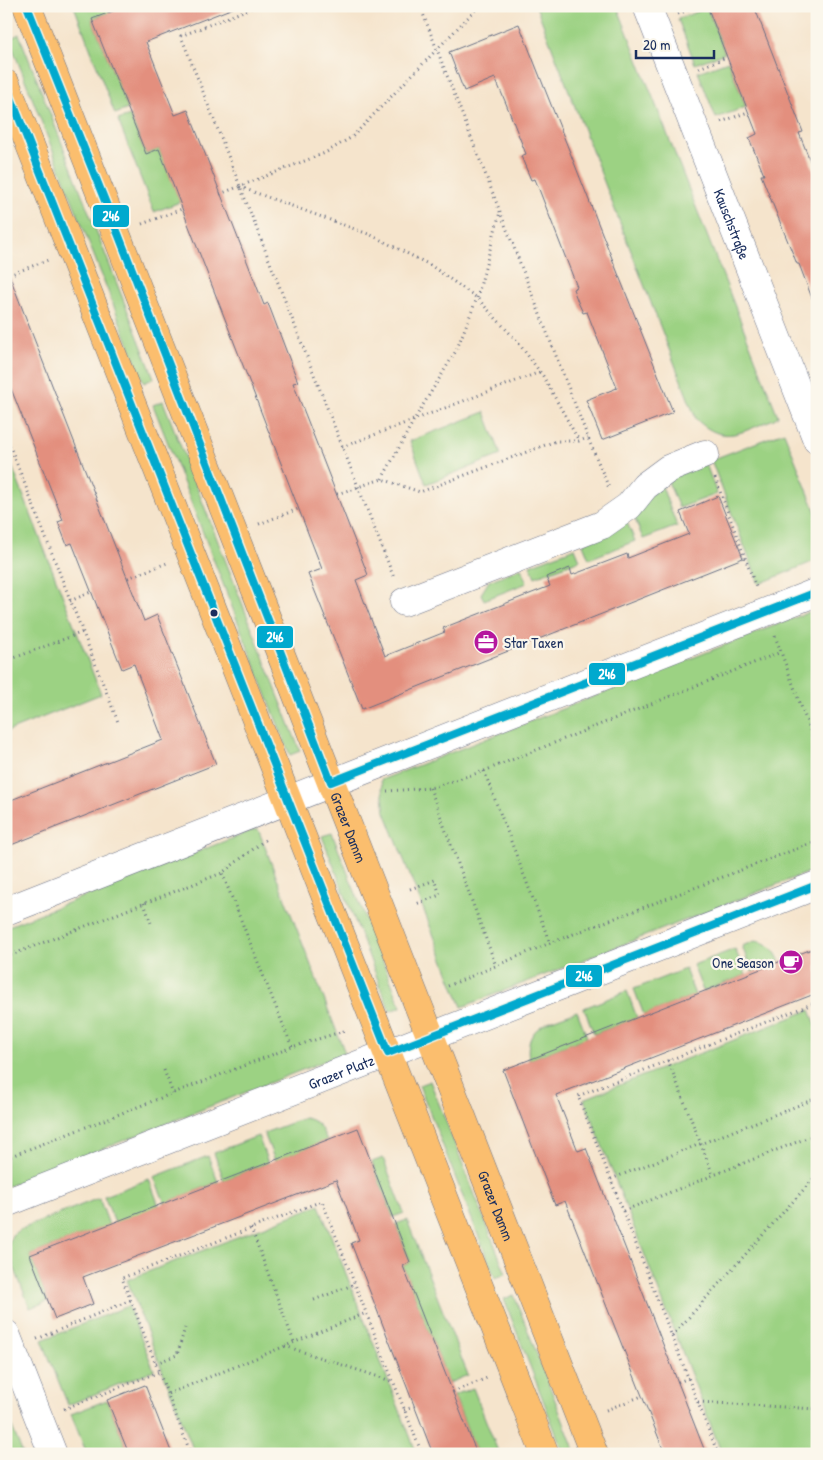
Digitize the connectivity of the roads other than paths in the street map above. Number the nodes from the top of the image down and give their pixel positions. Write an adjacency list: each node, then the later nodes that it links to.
1 (27, 6): 8 (main road, Grazer Damm)
2 (647, 6): 4 (street, Kauschstraße)
3 (6, 84): 9 (main road)
4 (817, 440)
5 (705, 454): 7 (street)
6 (817, 592): 8 (street)
7 (404, 602)
8 (331, 782): 9 (street); 12 (main road, Grazer Damm)
9 (288, 799): 11 (street); 13 (main road)
10 (817, 885): 12 (street, Grazer Platz)
11 (6, 911)
12 (430, 1036): 13 (street, Grazer Platz); 18 (main road, Grazer Damm)
13 (388, 1053): 14 (street, Grazer Platz); 17 (main road)
14 (6, 1203)
15 (6, 1334): 16 (street)
16 (53, 1454)
17 (545, 1454)
18 (594, 1454)

